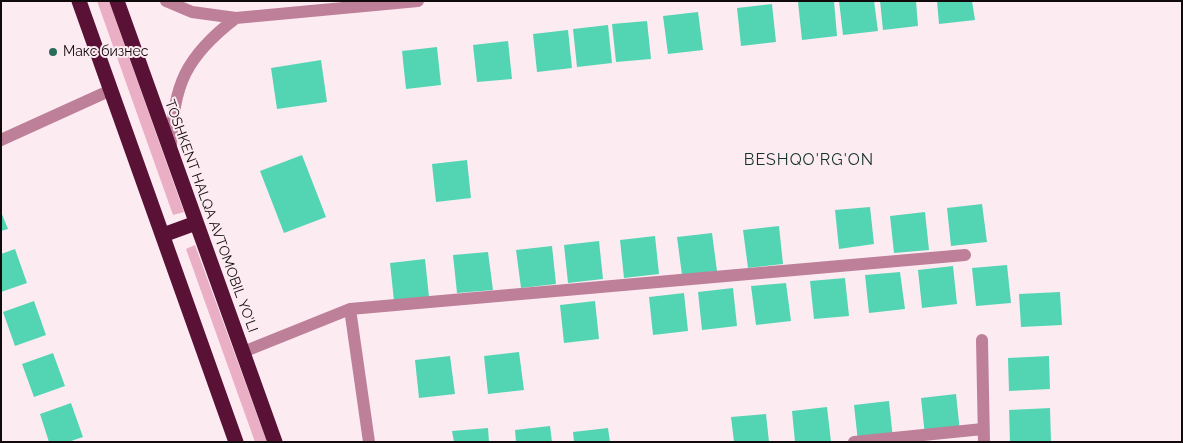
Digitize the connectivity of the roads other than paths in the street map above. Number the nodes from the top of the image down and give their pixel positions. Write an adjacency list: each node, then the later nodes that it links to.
1 (79, 1): 6 (highway)
2 (117, 1): 8 (highway, TOSHKENT HALQA AVTOMOBIL YO'LI)
3 (166, 1): 5 (street)
4 (418, 1): 5 (street)
5 (236, 18): 8 (street)
6 (111, 90): 7 (street); 10 (highway)
7 (1, 140)
8 (170, 151): 9 (highway, TOSHKENT HALQA AVTOMOBIL YO'LI)
9 (196, 223): 10 (highway); 14 (highway, TOSHKENT HALQA AVTOMOBIL YO'LI)
10 (163, 235): 16 (highway)
11 (965, 255): 12 (street)
12 (350, 309): 14 (street); 18 (street)
13 (982, 340): 15 (street)
14 (243, 352): 17 (highway, TOSHKENT HALQA AVTOMOBIL YO'LI)
15 (984, 435): 19 (street)
16 (236, 442)
17 (275, 442)
18 (369, 442)
19 (854, 442)

